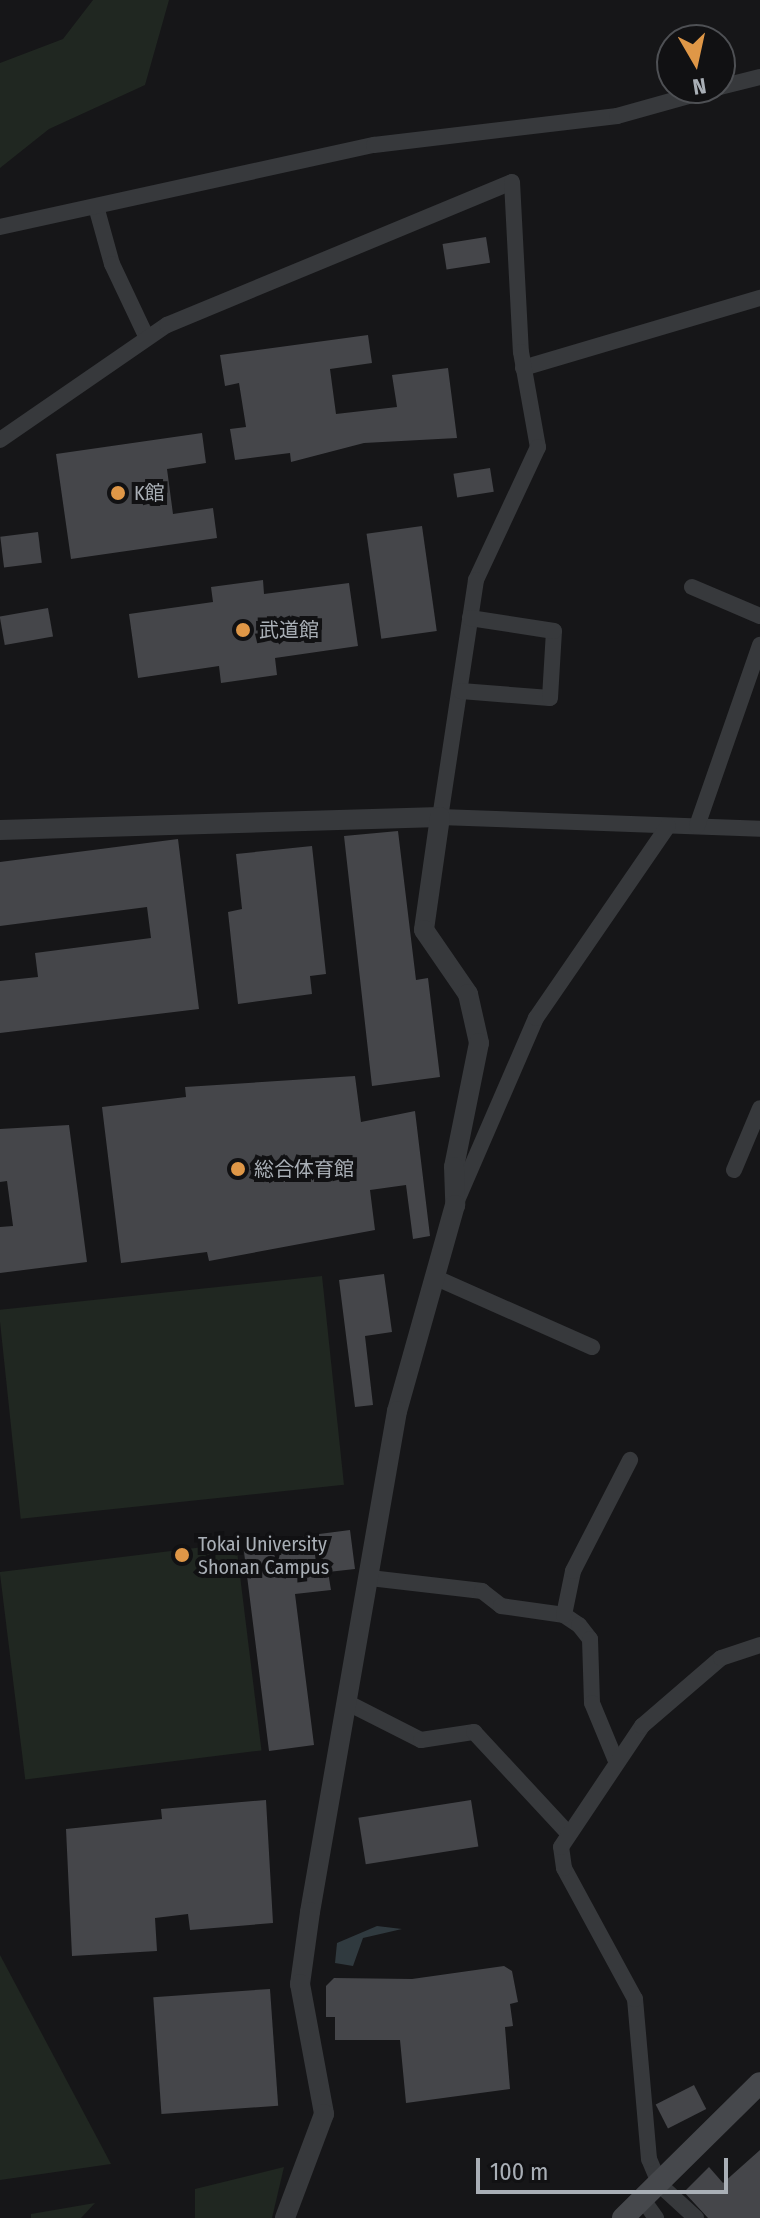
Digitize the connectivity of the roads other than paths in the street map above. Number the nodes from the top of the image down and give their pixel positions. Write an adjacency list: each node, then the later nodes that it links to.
1 (760, 77): 2 (street)
2 (736, 83)
3 (660, 104): 4 (street)
4 (97, 210): 5 (street); 7 (street)
5 (0, 227)
6 (760, 298): 8 (street)
7 (146, 336): 8 (street); 9 (street)
8 (523, 368): 12 (street)
9 (0, 440)
10 (692, 587): 11 (street)
11 (760, 616)
12 (470, 618): 14 (street); 14 (street)
13 (760, 645): 17 (street)
14 (461, 691): 15 (street)
15 (440, 817): 16 (street); 19 (street); 22 (street)
16 (668, 826): 17 (street); 22 (street)
17 (697, 826): 18 (street)
18 (760, 829)
19 (0, 830)
20 (760, 1108): 21 (street)
21 (734, 1170)
22 (455, 1205): 23 (street)
23 (434, 1277): 24 (street); 26 (street)
24 (592, 1347)
25 (630, 1460): 27 (street)
26 (370, 1578): 27 (street); 29 (street)
27 (564, 1615): 30 (street)
28 (760, 1645): 30 (street)
29 (348, 1703): 31 (street); 35 (street)
30 (616, 1761): 31 (street)
31 (566, 1831): 33 (street)
32 (760, 2083): 33 (main road)
33 (660, 2185): 34 (main road); 37 (street)
34 (650, 2210): 36 (main road)
35 (285, 2218)
36 (623, 2218)
37 (696, 2218)

